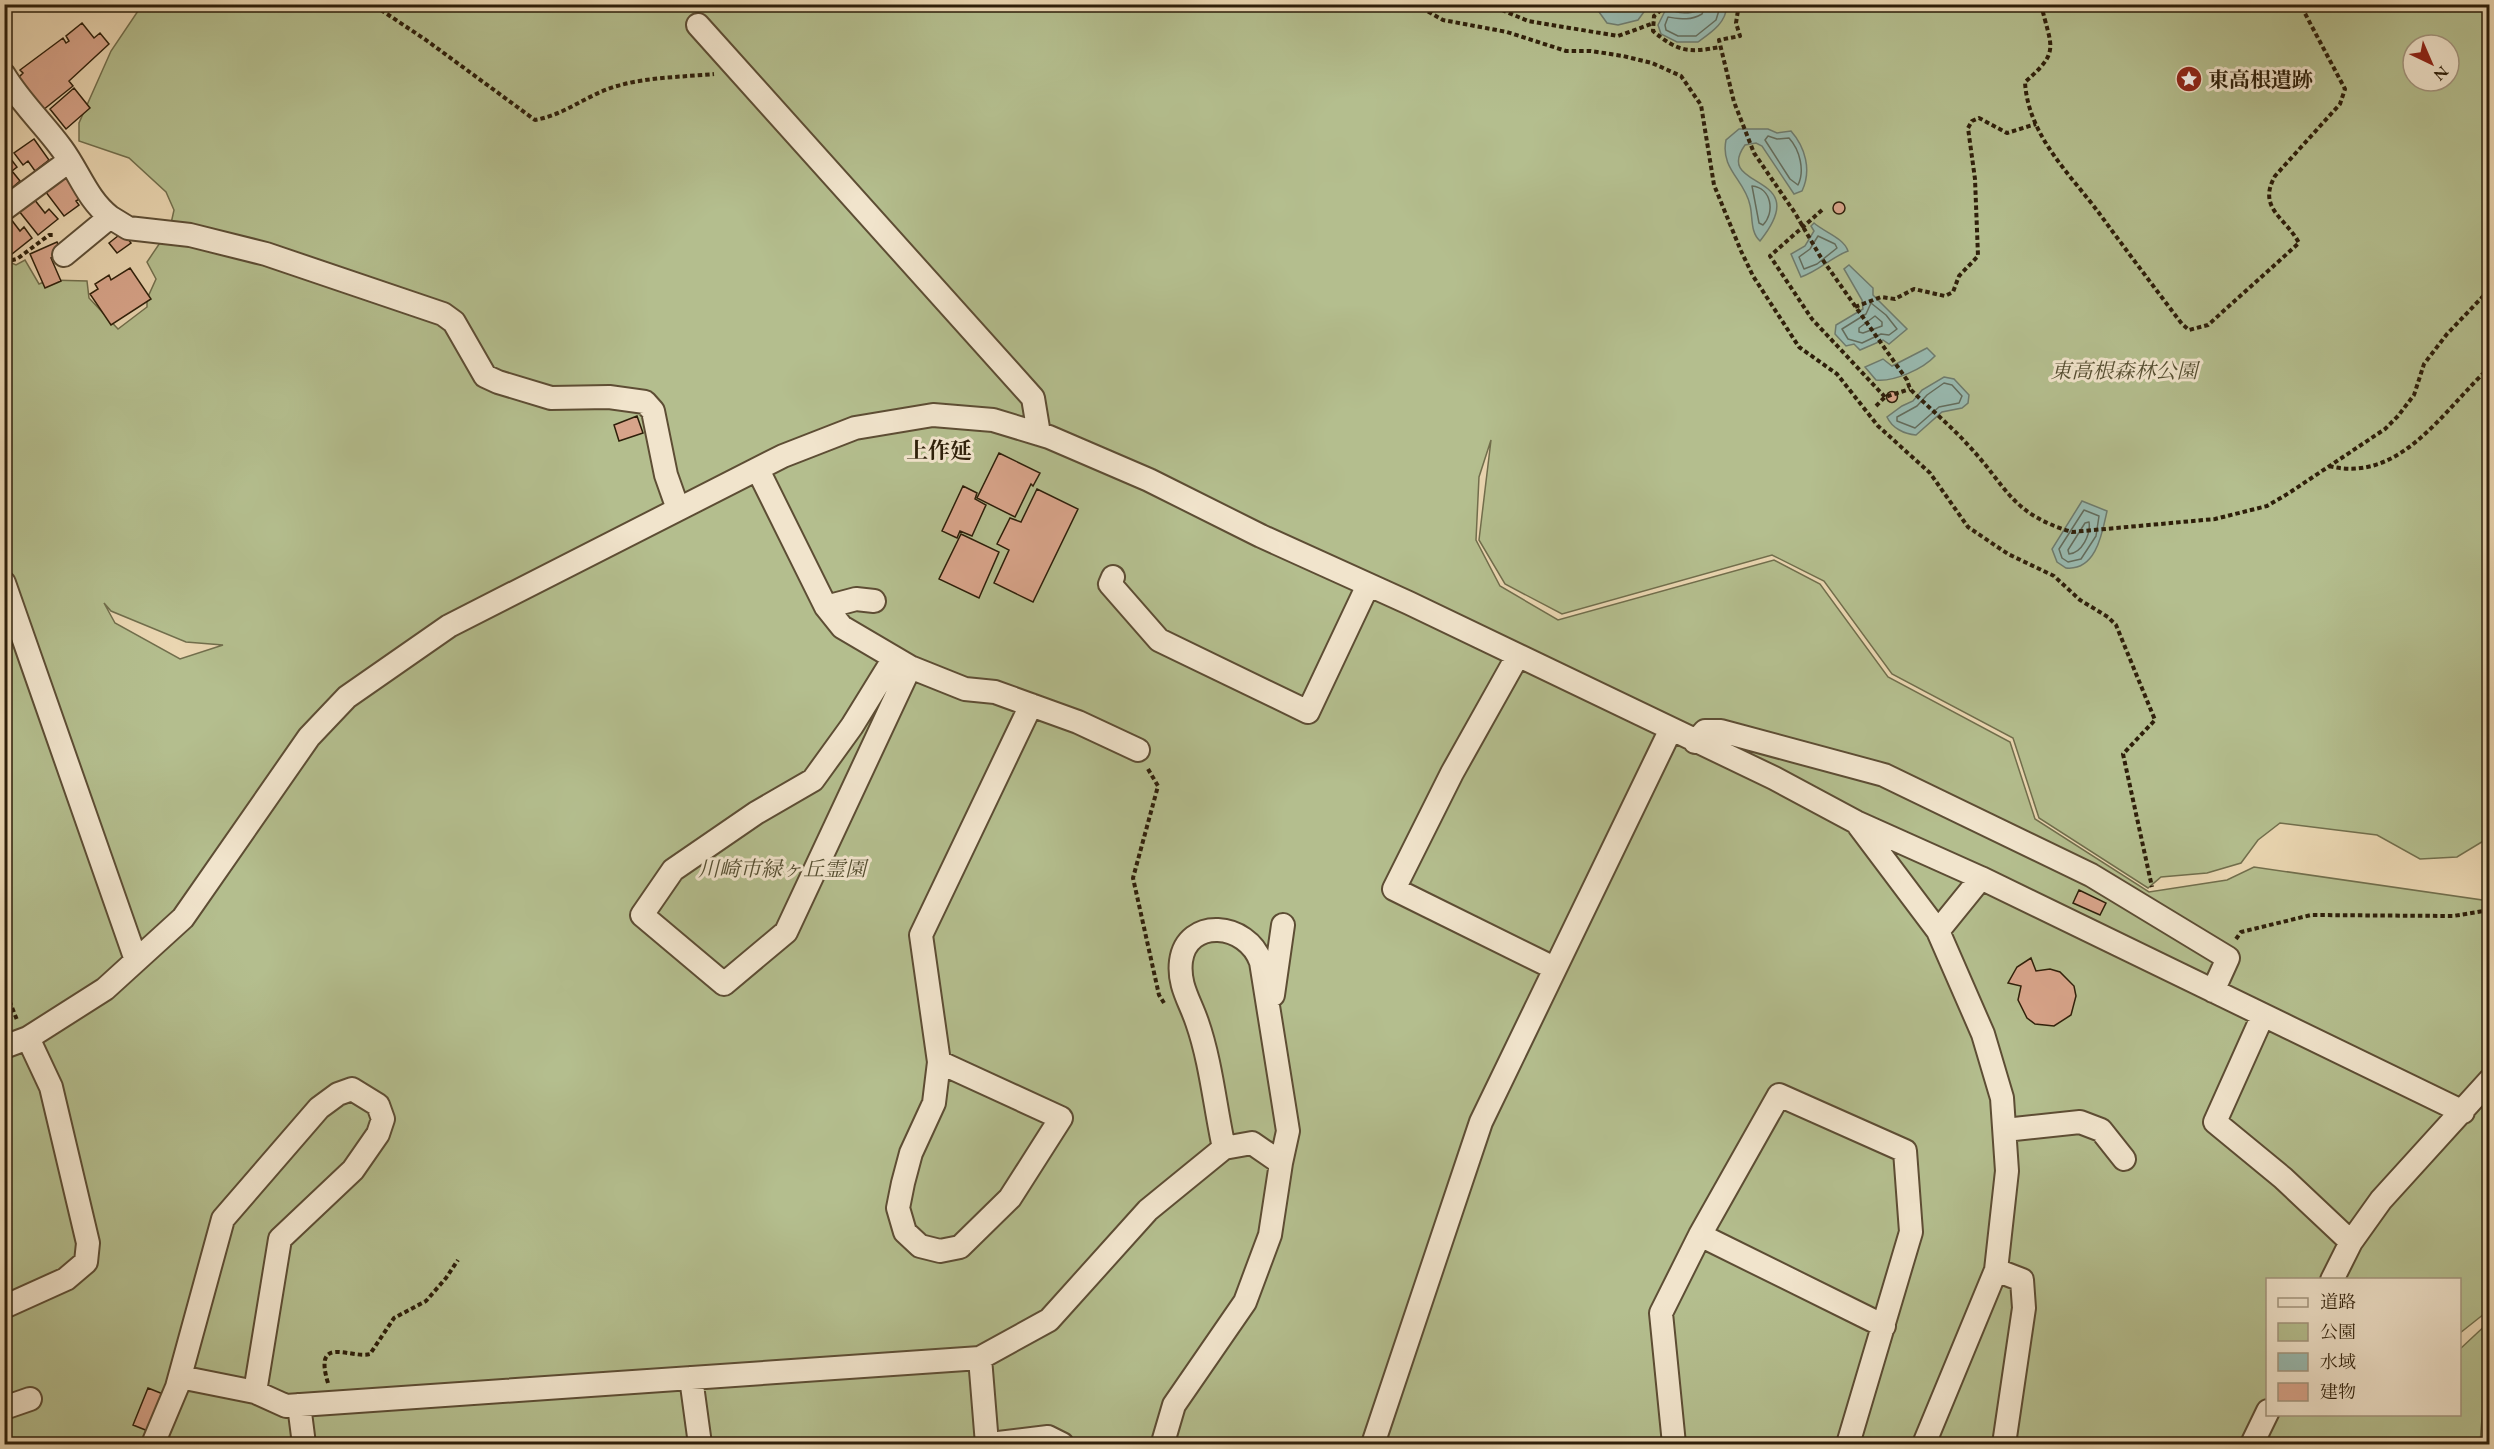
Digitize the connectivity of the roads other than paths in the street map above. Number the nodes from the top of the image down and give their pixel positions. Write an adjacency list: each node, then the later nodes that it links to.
1 (698, 26): 7 (street)
2 (4, 75): 3 (street)
3 (69, 161): 4 (street); 5 (street)
4 (4, 209)
5 (110, 217): 6 (street); 9 (street)
6 (69, 252)
7 (1039, 434): 8 (street); 12 (street)
8 (759, 470): 9 (street); 14 (street)
9 (678, 509): 25 (street)
10 (1113, 577): 12 (street)
11 (4, 583): 25 (street)
12 (1368, 585): 15 (street)
13 (874, 601): 14 (street)
14 (826, 607): 16 (street)
15 (1517, 657): 18 (street); 26 (street)
16 (902, 663): 16 (street); 17 (street)
17 (1032, 705): 20 (street); 32 (street)
18 (1670, 731): 19 (street); 26 (street)
19 (1695, 742): 21 (street); 27 (street)
20 (1138, 750)
21 (1856, 822): 22 (street); 24 (street)
22 (1981, 879): 24 (street); 27 (street)
23 (1283, 925): 29 (street)
24 (1938, 931): 35 (street)
25 (136, 960): 30 (street)
26 (1554, 968): 61 (street)
27 (2213, 991): 28 (street)
28 (2263, 1015): 34 (street); 42 (street)
29 (1270, 1017): 36 (street); 38 (street)
30 (28, 1038): 31 (street); 45 (street)
31 (4, 1047)
32 (939, 1062): 32 (street)
33 (2490, 1080): 34 (street)
34 (2463, 1112): 42 (street)
35 (2004, 1130): 39 (street); 43 (street)
36 (1288, 1131): 37 (street); 40 (street)
37 (1252, 1143): 38 (street); 40 (street)
38 (1224, 1148): 47 (street)
39 (2124, 1159)
40 (1281, 1164): 60 (street)
41 (1701, 1235): 46 (street); 46 (street); 62 (street)
42 (2351, 1242): 44 (street)
43 (1996, 1270): 64 (street); 65 (street)
44 (2333, 1278)
45 (4, 1307)
46 (1884, 1326): 63 (street)
47 (980, 1358): 49 (street); 58 (street)
48 (180, 1377): 50 (street); 50 (street); 55 (street)
49 (691, 1378): 52 (street); 57 (street)
50 (255, 1392): 52 (street)
51 (30, 1399): 53 (street)
52 (299, 1405): 56 (street)
53 (4, 1408)
54 (2266, 1415): 66 (street)
55 (153, 1444)
56 (304, 1444)
57 (700, 1444)
58 (989, 1444): 59 (street)
59 (1062, 1444)
60 (1167, 1444)
61 (1373, 1444)
62 (1674, 1444)
63 (1848, 1444)
64 (1924, 1444)
65 (2004, 1444)
66 (2252, 1444)

